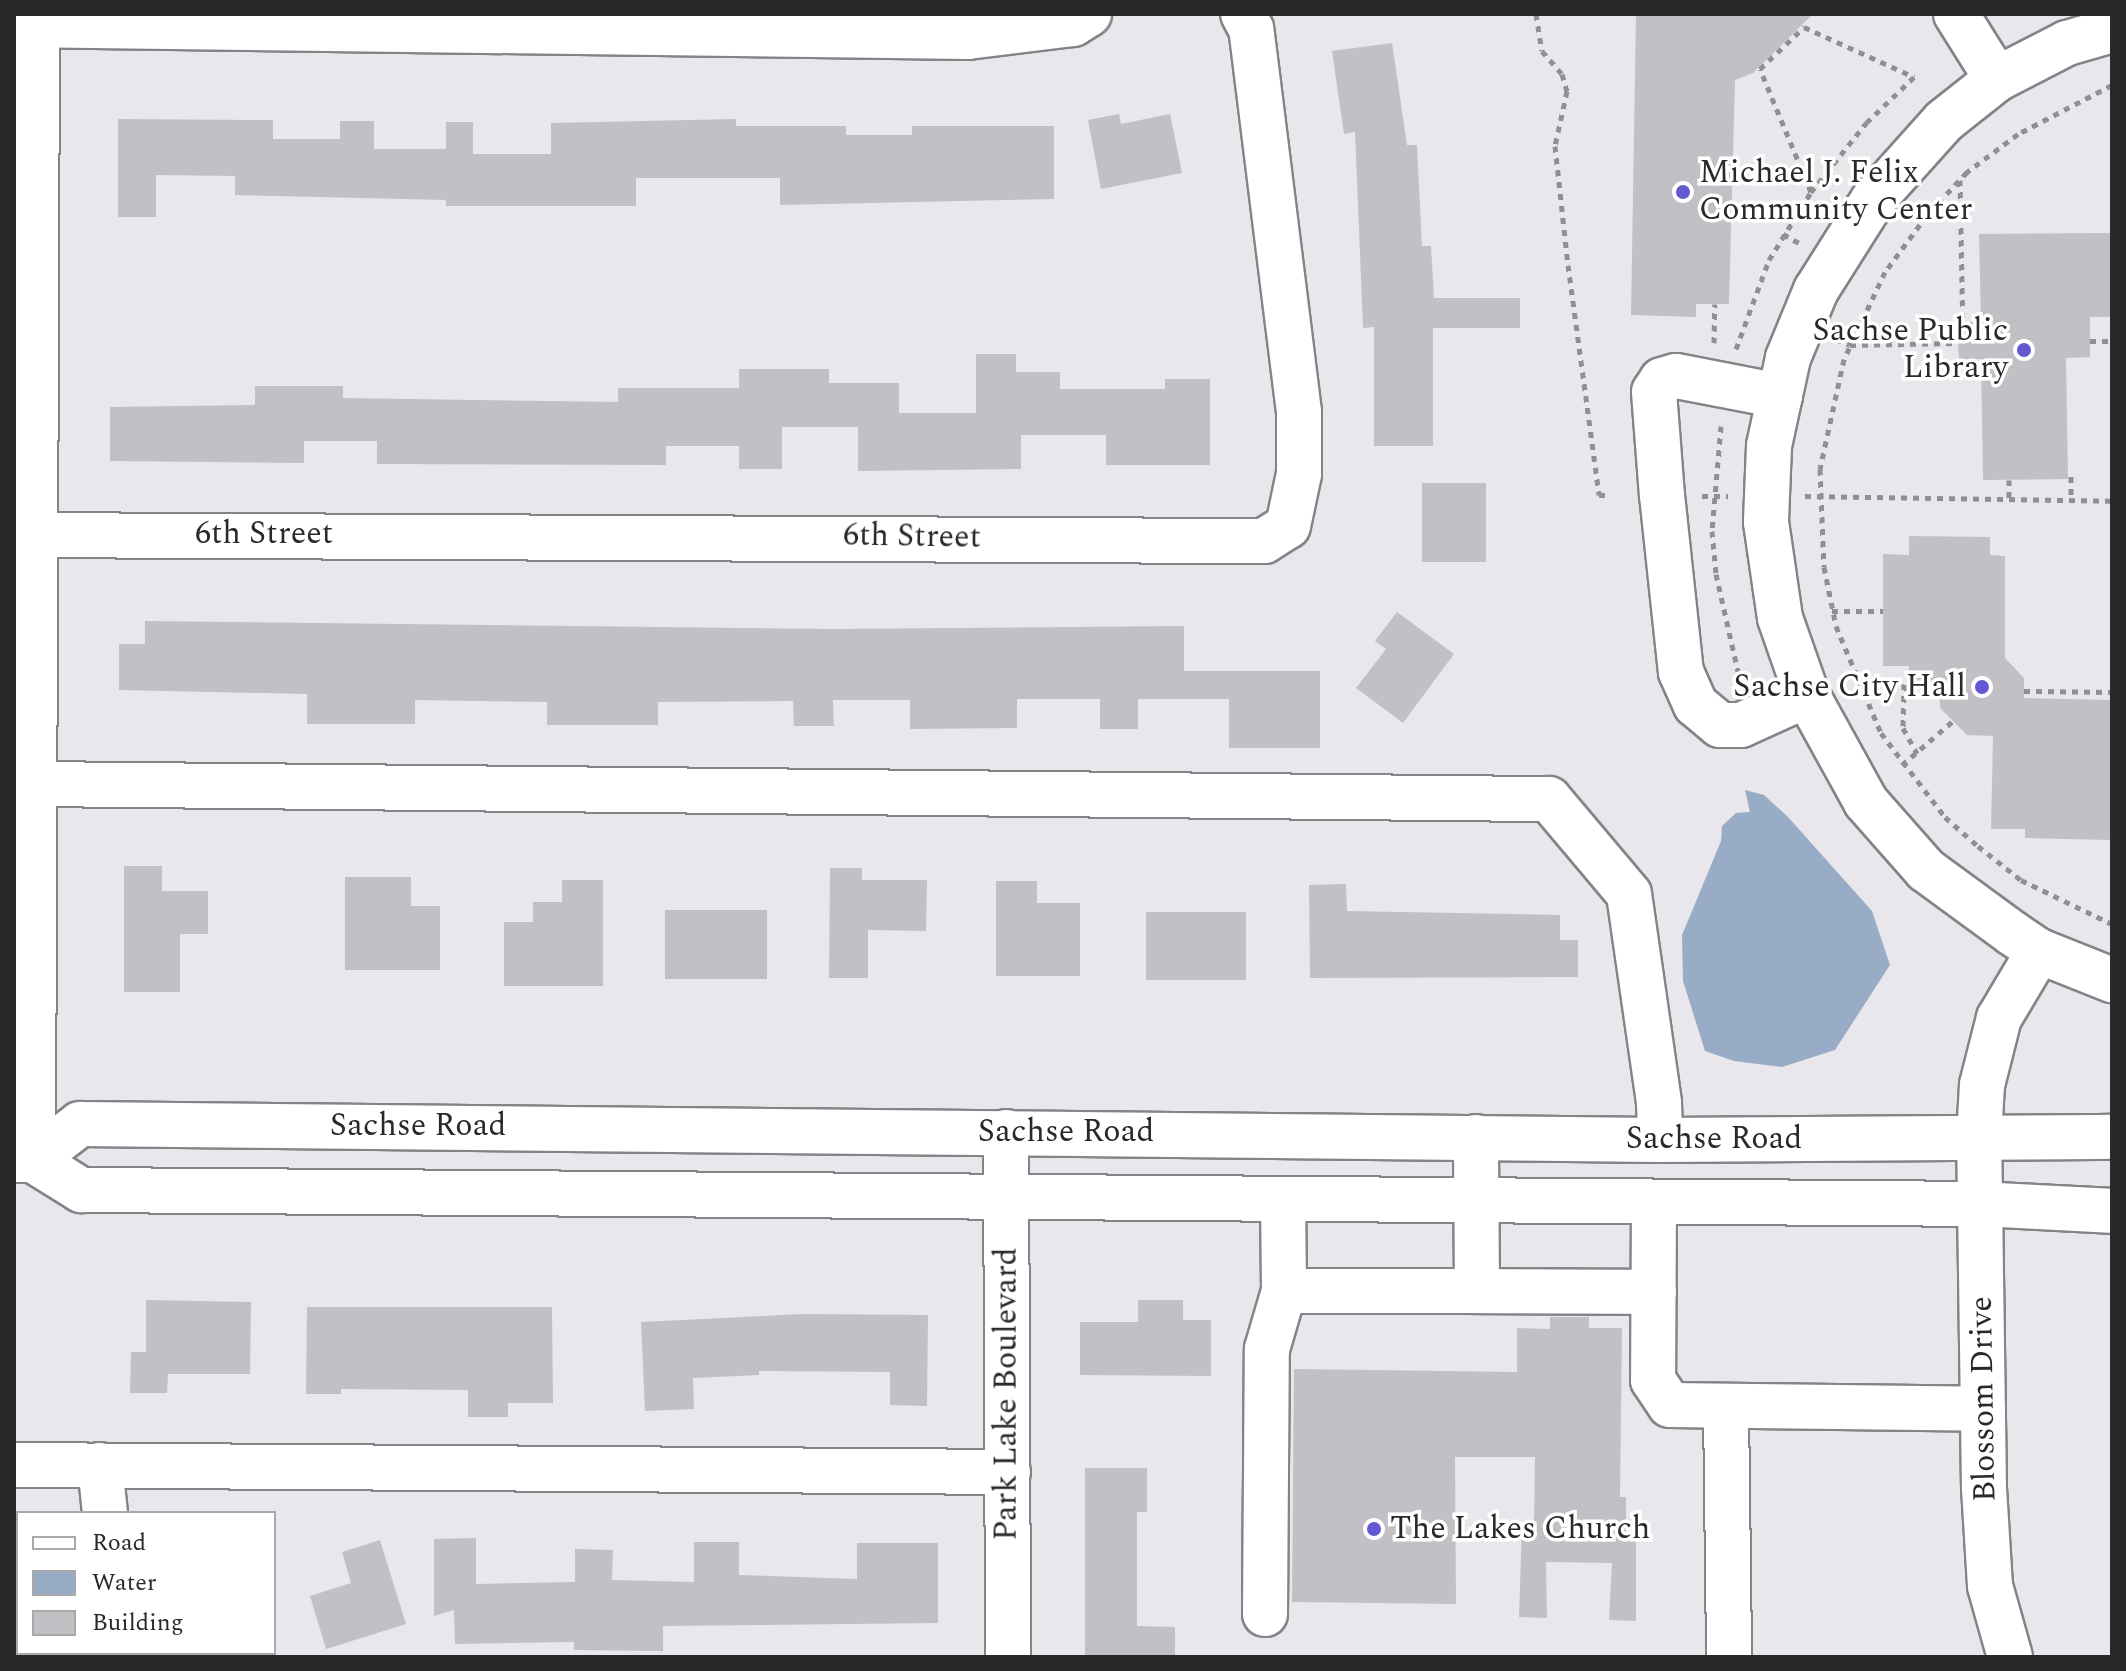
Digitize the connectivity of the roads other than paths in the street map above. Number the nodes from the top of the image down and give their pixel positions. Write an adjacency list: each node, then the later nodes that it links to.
1 (1089, 14): 4 (street)
2 (1243, 14): 8 (street, 6th Street)
3 (1956, 14): 6 (street)
4 (29, 21): 8 (street)
5 (2112, 30): 6 (street)
6 (1997, 79): 7 (street)
7 (1780, 396): 9 (street); 9 (street)
8 (25, 534): 10 (street)
9 (1807, 695): 11 (street)
10 (27, 807): 17 (street); 18 (street)
11 (2039, 951): 12 (street); 16 (street, Blossom Drive)
12 (2112, 980)
13 (1006, 1132): 14 (street, Sachse Road); 18 (street, Sachse Road); 19 (street, Park Lake Boulevard)
14 (1476, 1137): 17 (street, Sachse Road); 21 (street)
15 (2112, 1137): 16 (street, Sachse Road)
16 (1979, 1138): 17 (street, Sachse Road); 23 (street, Blossom Drive)
17 (1660, 1140)
18 (24, 1160): 19 (street, Sachse Road)
19 (1006, 1198): 20 (street, Sachse Road); 32 (street, Park Lake Boulevard)
20 (1283, 1200): 21 (street, Sachse Road); 25 (street)
21 (1476, 1202): 22 (street, Sachse Road); 26 (street)
22 (1654, 1203): 23 (street, Sachse Road); 27 (street)
23 (1980, 1204): 24 (street, Sachse Road); 29 (street, Blossom Drive)
24 (2112, 1211)
25 (1284, 1291): 26 (street); 34 (street)
26 (1477, 1291): 27 (street)
27 (1654, 1292): 28 (street)
28 (1726, 1406): 29 (street); 36 (street)
29 (1983, 1409): 37 (street, Blossom Drive)
30 (14, 1465): 31 (street)
31 (100, 1465): 32 (street); 33 (street)
32 (1008, 1472): 35 (street, Park Lake Boulevard)
33 (105, 1511)
34 (1265, 1614)
35 (1008, 1657)
36 (1729, 1657)
37 (2010, 1657)

